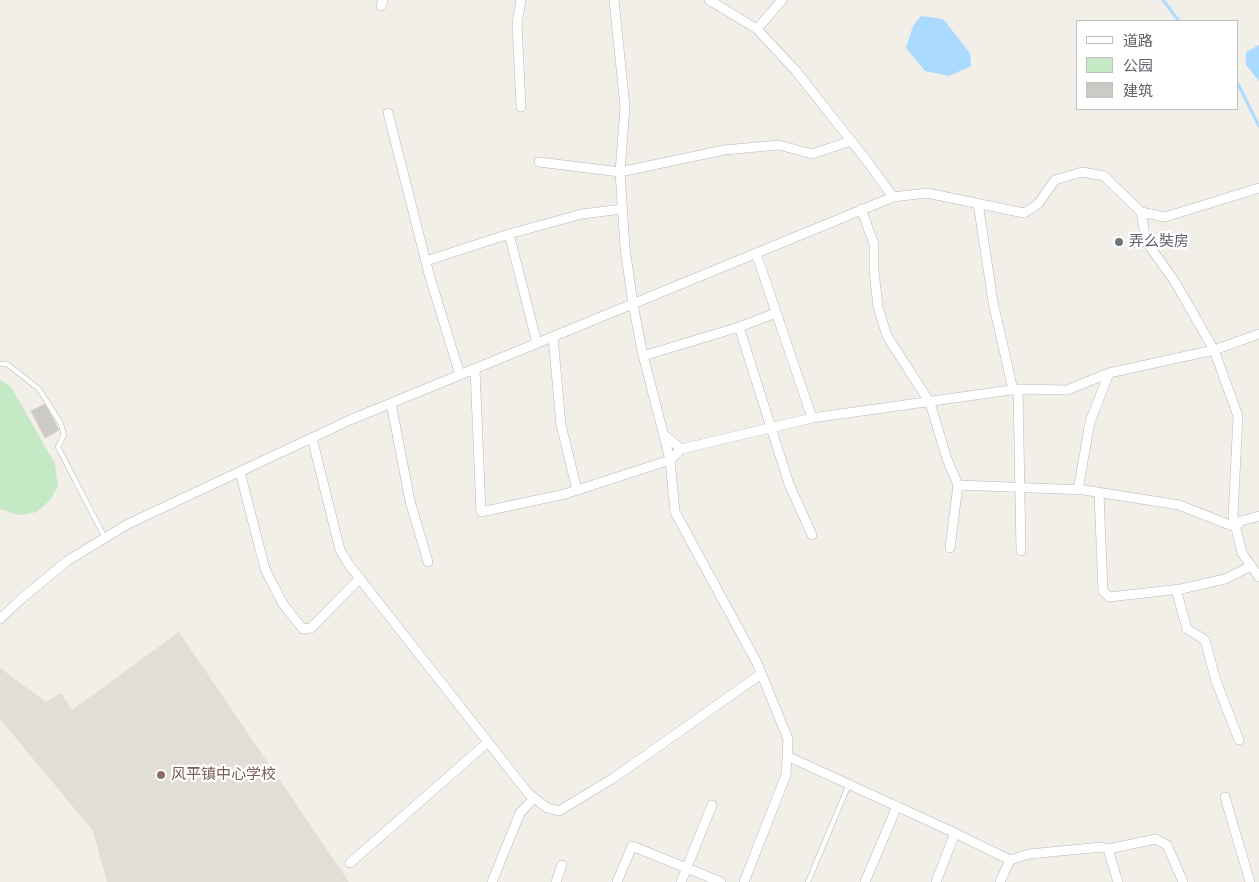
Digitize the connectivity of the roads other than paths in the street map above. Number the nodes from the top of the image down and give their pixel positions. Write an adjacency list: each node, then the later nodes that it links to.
1 (521, 0): 6 (street)
2 (614, 0): 10 (street)
3 (708, 0): 5 (street)
4 (782, 0): 5 (street)
5 (757, 29): 8 (street)
6 (521, 107)
7 (388, 113): 19 (street)
8 (851, 141): 10 (street); 12 (street)
9 (540, 162): 10 (street)
10 (620, 172): 14 (street)
11 (1258, 188): 16 (street)
12 (893, 197): 13 (street); 15 (street)
13 (978, 203): 16 (street); 32 (street)
14 (622, 209): 17 (street); 20 (street)
15 (861, 209): 18 (street); 33 (street)
16 (1142, 212): 26 (street)
17 (508, 234): 19 (street); 25 (street)
18 (756, 253): 20 (street); 21 (street)
19 (426, 261): 31 (street)
20 (633, 304): 24 (street); 27 (street)
21 (776, 313): 22 (street); 35 (street)
22 (739, 327): 27 (street); 36 (street)
23 (1259, 334): 26 (street)
24 (553, 337): 25 (street); 44 (street)
25 (538, 344): 29 (street)
26 (1214, 350): 30 (street); 48 (street)
27 (643, 356): 37 (street)
28 (0, 364): 50 (lane)
29 (475, 369): 31 (street); 44 (street)
30 (1109, 374): 32 (street); 45 (street)
31 (460, 375): 34 (street)
32 (1015, 389): 33 (street); 43 (street)
33 (930, 402): 35 (street); 42 (street)
34 (392, 403): 38 (street); 53 (street)
35 (812, 418): 36 (street)
36 (771, 428): 39 (street); 49 (street)
37 (663, 434): 39 (street); 40 (street)
38 (312, 438): 41 (street); 56 (street)
39 (681, 449): 40 (street)
40 (670, 460): 44 (street); 59 (street)
41 (240, 472): 50 (street); 56 (street)
42 (958, 485): 43 (street); 51 (street)
43 (1020, 487): 45 (street); 52 (street)
44 (577, 490)
45 (1078, 490): 46 (street)
46 (1099, 492): 48 (street); 57 (street)
47 (1259, 516): 48 (street)
48 (1235, 527): 54 (street)
49 (812, 535)
50 (105, 538): 58 (street)
51 (950, 548)
52 (1021, 551)
53 (428, 562)
54 (1251, 566): 55 (street); 57 (street)
55 (1259, 577)
56 (360, 578): 61 (street)
57 (1176, 589): 60 (street)
58 (0, 619)
59 (761, 674): 62 (street); 65 (street)
60 (1239, 740)
61 (488, 742): 65 (street); 71 (street)
62 (787, 756): 63 (street); 79 (street)
63 (849, 784): 67 (street); 80 (lane)
64 (1225, 797): 86 (street)
65 (534, 798): 74 (street)
66 (712, 805): 73 (street)
67 (897, 806): 68 (street); 81 (street)
68 (955, 833): 70 (street); 82 (street)
69 (1108, 849): 70 (street); 84 (street); 85 (street)
70 (1010, 860): 83 (street)
71 (350, 864)
72 (562, 865): 75 (street)
73 (687, 868): 76 (street); 77 (street); 78 (street)
74 (492, 882)
75 (556, 882)
76 (617, 882)
77 (681, 882)
78 (721, 882)
79 (744, 882)
80 (808, 882)
81 (864, 882)
82 (936, 882)
83 (1000, 882)
84 (1118, 882)
85 (1183, 882)
86 (1250, 882)

